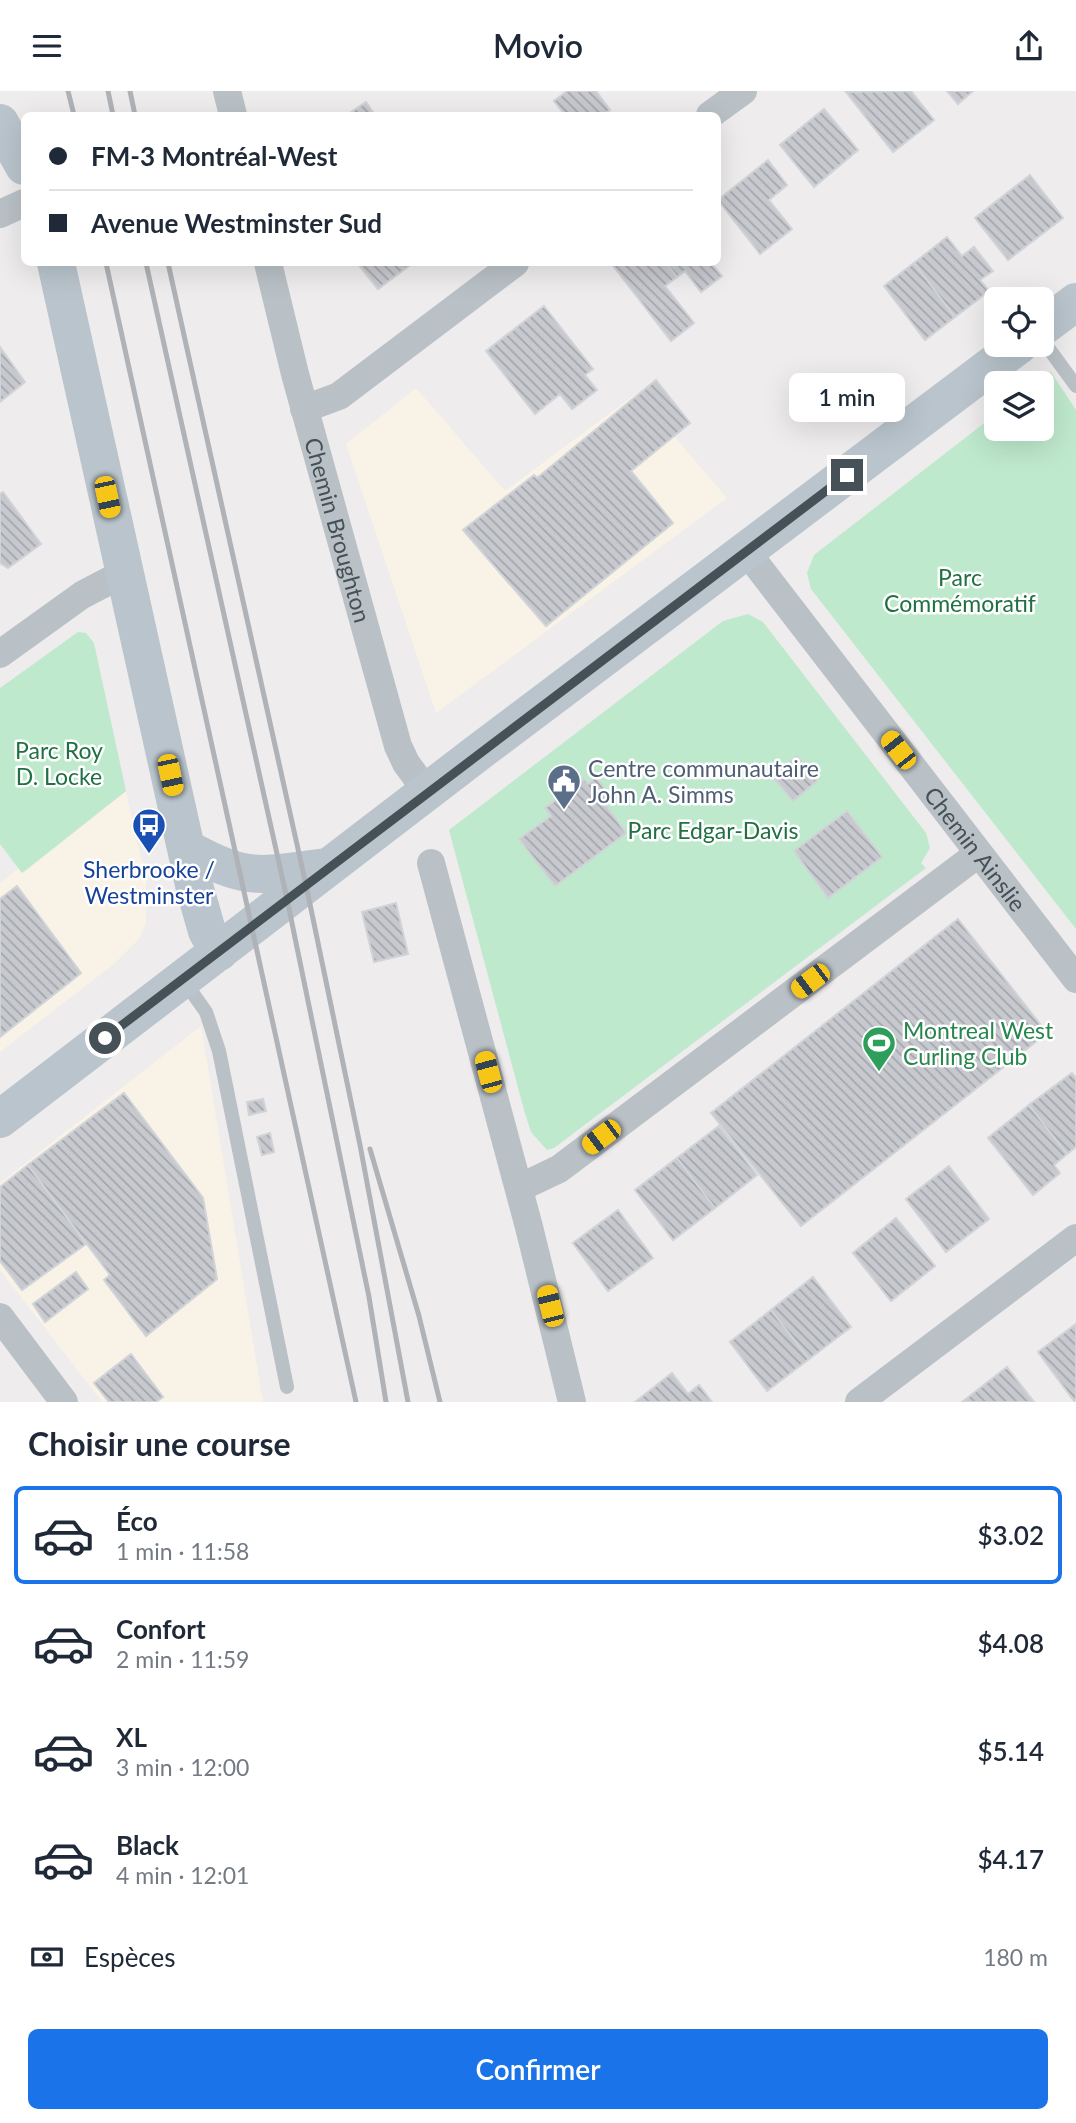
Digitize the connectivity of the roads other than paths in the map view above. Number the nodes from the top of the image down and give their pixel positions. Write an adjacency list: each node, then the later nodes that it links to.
1 (227, 91): 3 (street)
2 (743, 91): 4 (street)
3 (232, 112)
4 (714, 112)
5 (0, 123): 6 (main road)
6 (21, 161)
7 (21, 204): 8 (street)
8 (0, 214)
9 (58, 266): 19 (main road)
10 (269, 266): 17 (street, Chemin Broughton)
11 (511, 266): 17 (street)
12 (1076, 302): 13 (main road)
13 (1054, 318)
14 (1054, 356): 16 (lane)
15 (1003, 357): 18 (main road)
16 (1076, 386)
17 (304, 408): 21 (street, Chemin Broughton)
18 (746, 551): 21 (main road); 23 (street, Chemin Ainslie)
19 (124, 573): 20 (street); 22 (main road)
20 (0, 654)
21 (427, 792): 25 (main road)
22 (186, 848): 25 (main road); 26 (main road)
23 (978, 854): 27 (street, Chemin Ainslie); 30 (street)
24 (431, 863): 30 (street)
25 (330, 867): 26 (main road)
26 (219, 952): 28 (main road)
27 (1076, 979)
28 (183, 980): 29 (main road); 33 (lane)
29 (0, 1119)
30 (519, 1188): 35 (street)
31 (1076, 1238): 36 (street)
32 (0, 1317): 34 (street)
33 (288, 1387)
34 (64, 1402)
35 (572, 1402)
36 (859, 1402)

